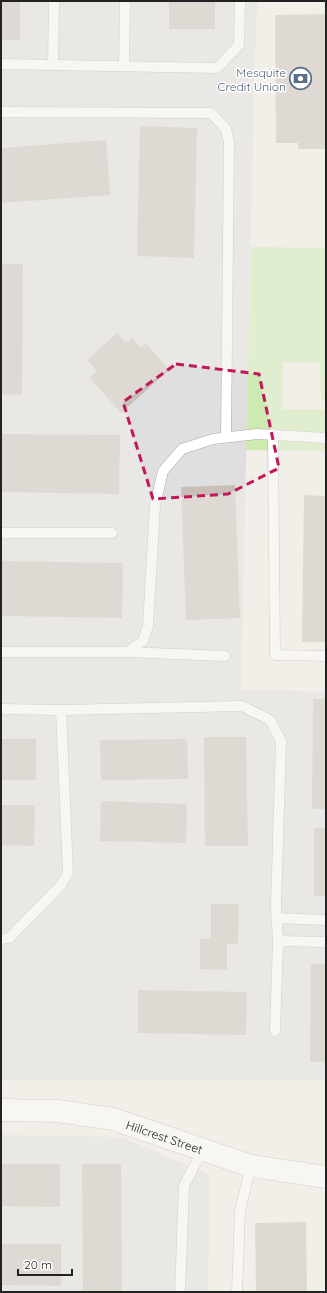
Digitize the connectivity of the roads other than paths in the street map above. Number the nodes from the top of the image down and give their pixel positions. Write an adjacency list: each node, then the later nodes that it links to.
1 (54, 1): 5 (lane)
2 (124, 1): 6 (lane)
3 (240, 1): 6 (lane)
4 (1, 64): 5 (lane)
5 (54, 65): 6 (lane)
6 (124, 66)
7 (1, 112): 9 (lane)
8 (273, 434): 9 (lane); 10 (lane); 16 (lane)
9 (226, 437): 14 (lane)
10 (326, 438)
11 (1, 533): 12 (lane)
12 (112, 533)
13 (1, 652): 14 (lane)
14 (127, 652): 15 (lane)
15 (225, 656)
16 (326, 656)
17 (1, 709): 18 (lane)
18 (61, 710): 19 (lane); 21 (lane)
19 (276, 918): 20 (lane); 22 (lane)
20 (326, 920)
21 (1, 939)
22 (278, 941): 23 (lane); 24 (lane)
23 (326, 942)
24 (275, 1030)
25 (1, 1110): 26 (street, Hillcrest Street)
26 (202, 1151): 27 (street, Hillcrest Street); 29 (lane)
27 (251, 1166): 28 (street, Hillcrest Street); 30 (lane)
28 (326, 1177)
29 (180, 1292)
30 (237, 1292)

